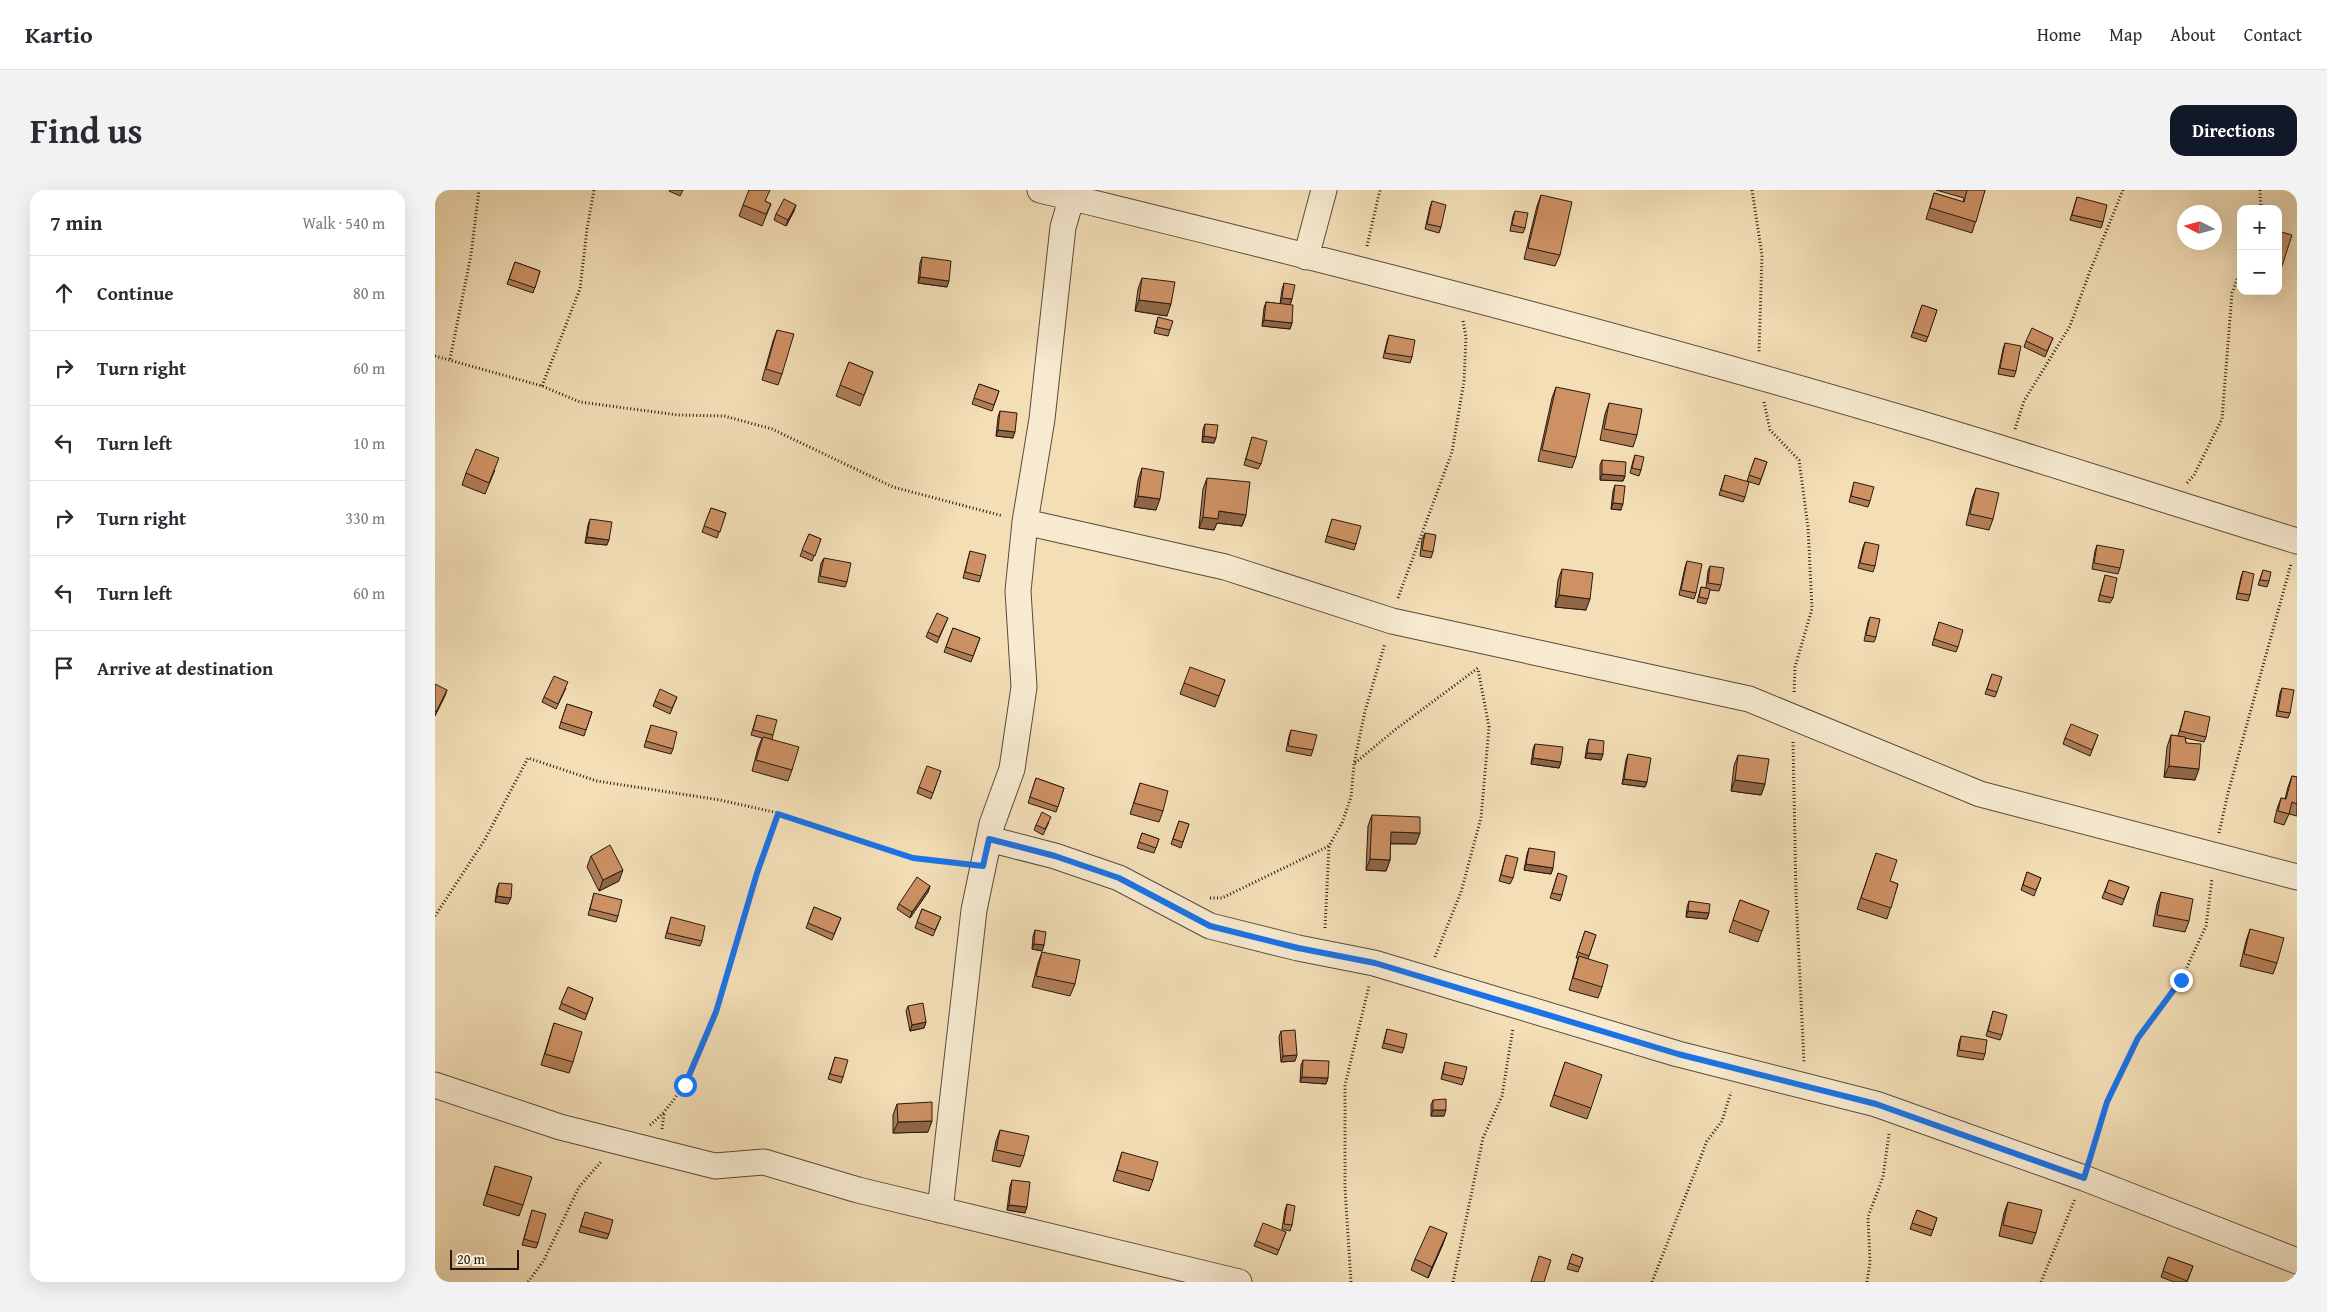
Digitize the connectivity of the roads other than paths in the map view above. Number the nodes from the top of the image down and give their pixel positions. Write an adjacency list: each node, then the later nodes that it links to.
1 (1040, 190): 3 (street)
2 (1323, 190): 4 (street)
3 (1073, 194): 4 (street); 5 (street)
4 (1306, 257): 6 (street)
5 (1025, 522): 7 (street); 8 (street)
6 (2297, 541)
7 (989, 839): 10 (street); 11 (street)
8 (2297, 877)
9 (435, 1085): 10 (street)
10 (940, 1210): 12 (street)
11 (2297, 1261)
12 (1239, 1282)

